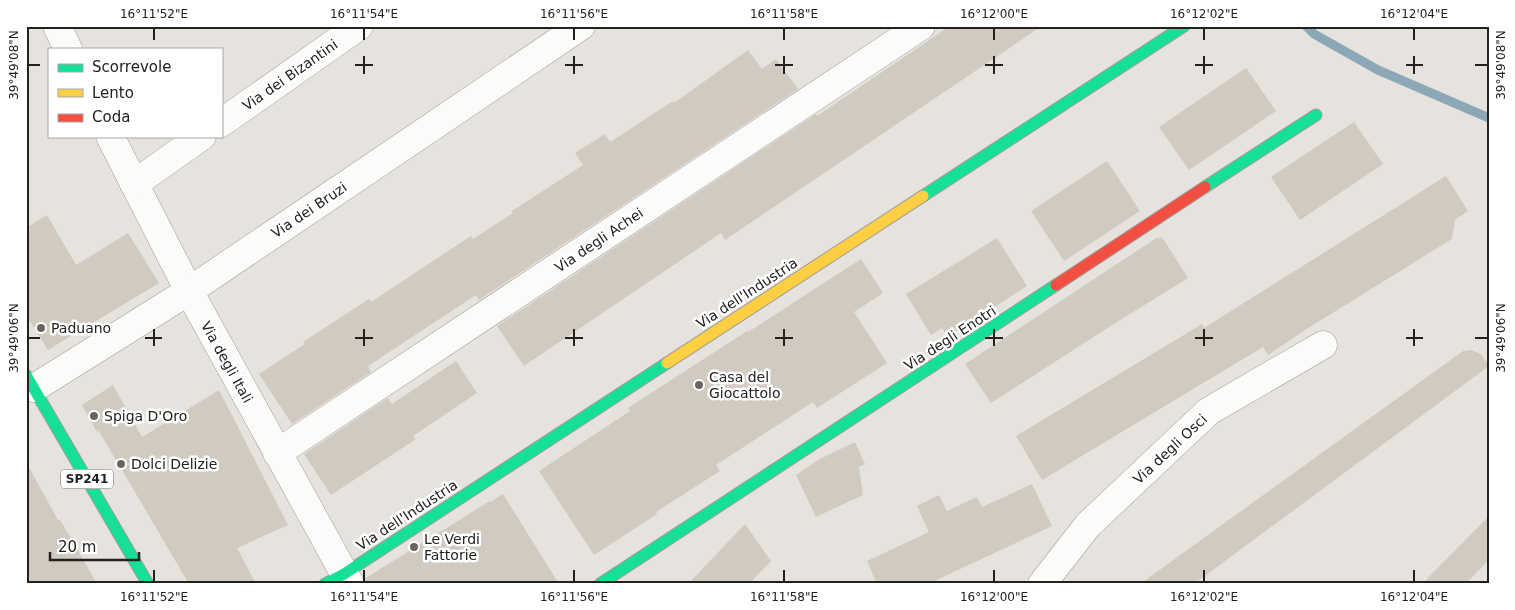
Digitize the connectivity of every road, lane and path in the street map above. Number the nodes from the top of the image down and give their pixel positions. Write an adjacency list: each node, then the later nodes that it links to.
1 (359, 26): 6 (street, Via dei Bizantini)
2 (581, 26): 10 (street, Via dei Bruzi)
3 (921, 26): 13 (street, Via degli Achei)
4 (1184, 26): 14 (street, Via dell'Industria)
5 (1316, 115): 16 (street, Via degli Enotri)
6 (222, 122)
7 (111, 138): 9 (street, Via degli Itali)
8 (199, 138): 9 (street)
9 (134, 184): 10 (street, Via degli Itali)
10 (188, 291): 12 (street, Via dei Bruzi); 13 (street, Via degli Itali)
11 (1323, 345): 17 (street, Via degli Osci)
12 (32, 394): 15 (street, SP241)
13 (277, 453): 14 (street, Via degli Itali)
14 (339, 580)
15 (148, 584)
16 (600, 584)
17 (1042, 584)

